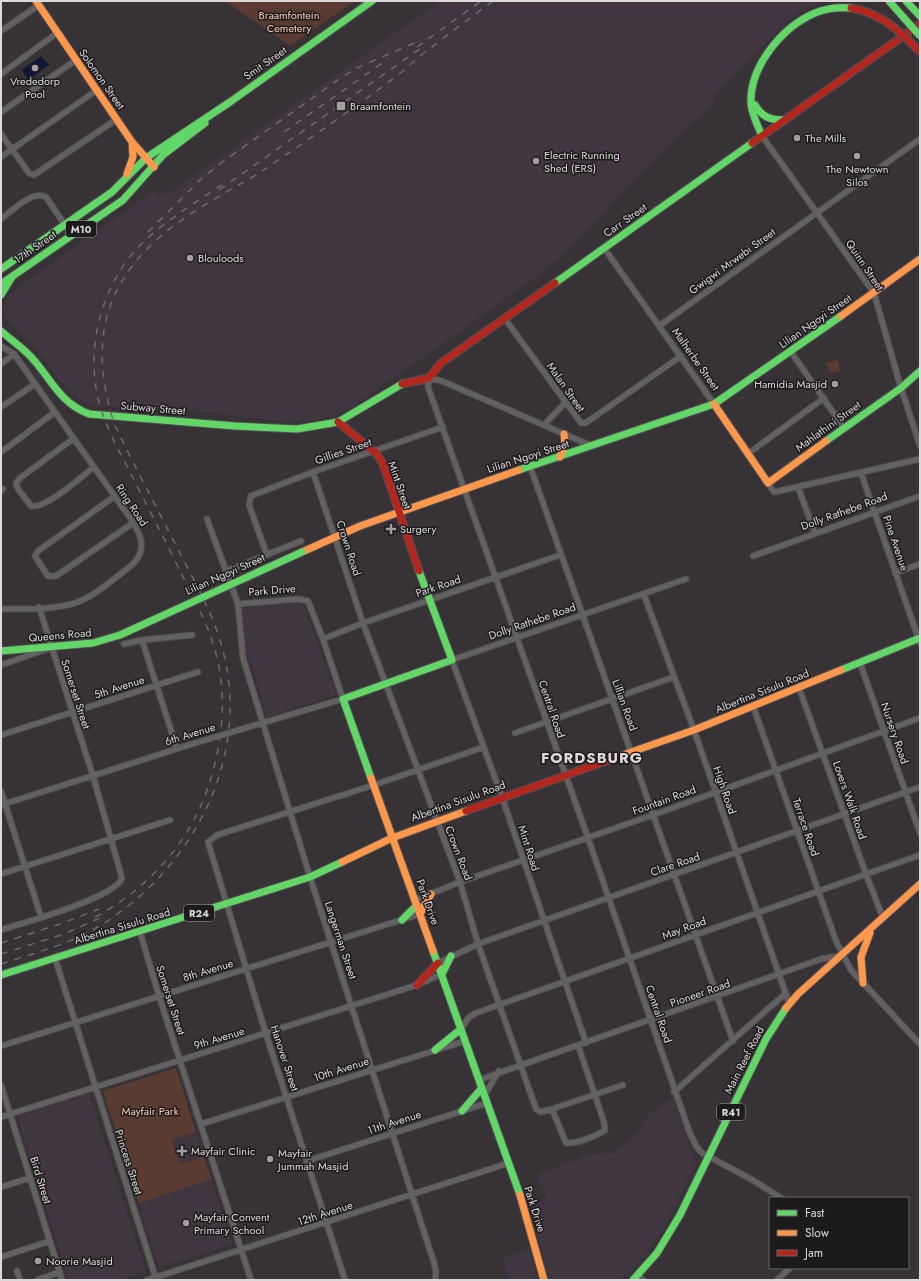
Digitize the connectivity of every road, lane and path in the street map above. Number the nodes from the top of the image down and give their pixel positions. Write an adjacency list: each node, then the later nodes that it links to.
1 (372, 1): 16 (main road, Smit Street / M10)
2 (889, 1): 10 (main road, bridge)
3 (906, 1): 5 (main road)
4 (38, 3): 7 (street); 9 (main road, Solomon Street)
5 (920, 16)
6 (920, 24): 8 (main road, Carr Street)
7 (1, 31)
8 (908, 32): 11 (street); 19 (main road, Carr Street)
9 (57, 33): 12 (main road, Solomon Street); 13 (street)
10 (920, 36)
11 (920, 51): 15 (main road, bridge)
12 (76, 60): 14 (main road, Solomon Street); 17 (street)
13 (1, 74)
14 (97, 90): 18 (main road, Solomon Street); 24 (street)
15 (751, 99): 19 (main road); 21 (main road)
16 (230, 102): 26 (main road, Smit Street / M10); 27 (main road, Smit Street / M10)
17 (1, 112)
18 (117, 119): 23 (main road, Solomon Street); 24 (street)
19 (784, 120): 21 (main road, Carr Street)
20 (1, 134): 24 (street)
21 (762, 136): 29 (street, Quinn Street); 32 (main road, Carr Street)
22 (920, 140): 29 (street, Gwigwi Mrwebi Street)
23 (132, 142): 26 (main road, Solomon Street); 28 (main road)
24 (12, 149): 25 (street)
25 (1, 157)
26 (146, 158): 27 (main road, Solomon Street); 28 (main road, 17th Street / M10)
27 (154, 167): 35 (main road, 17th Street / M10)
28 (126, 177): 31 (main road, 17th Street / M10)
29 (816, 213): 37 (street, Quinn Street); 40 (street, Gwigwi Mrwebi Street)
30 (1, 219): 31 (street)
31 (65, 225): 34 (main road, 17th Street / M10)
32 (604, 248): 39 (main road, Carr Street); 40 (street, Malherbe Street)
33 (920, 259): 37 (main road, Lilian Ngoyi Street)
34 (1, 269)
35 (12, 276): 36 (main road, 17th Street / M10); 38 (main road)
36 (1, 284)
37 (874, 293): 43 (main road, Lilian Ngoyi Street); 50 (street, Quinn Street)
38 (1, 295)
39 (506, 320): 48 (main road, Carr Street); 52 (street, Malan Street)
40 (659, 326): 45 (street, Malherbe Street)
41 (1, 331): 56 (main road, Subway Street)
42 (1, 346): 44 (street, Ring Road)
43 (791, 352): 51 (street); 53 (main road, Lilian Ngoyi Street)
44 (14, 354): 46 (street); 49 (street, Ring Road)
45 (681, 356): 52 (street, Malan Street); 53 (street, Malherbe Street)
46 (1, 364)
47 (920, 371): 50 (main road, Mahlathini Street)
48 (428, 378): 56 (main road); 57 (street); 58 (street, Central Road)
49 (35, 384): 54 (street); 55 (street, Ring Road)
50 (901, 388): 59 (main road, Mahlathini Street); 63 (street, Quinn Street)
51 (824, 398): 59 (street); 66 (street)
52 (565, 403): 57 (street)
53 (714, 404): 62 (main road, Lilian Ngoyi Street); 66 (main road, Malherbe Street)
54 (1, 407)
55 (55, 412): 61 (street, Ring Road); 65 (street)
56 (338, 422): 64 (main road, Mint Street)
57 (544, 425): 60 (street)
58 (443, 427): 64 (street, Gillies Street); 75 (street, Central Road)
59 (844, 428): 73 (main road, Mahlathini Street)
60 (564, 434): 62 (street); 67 (main road)
61 (73, 439): 70 (street, Ring Road); 70 (street)
62 (593, 446): 67 (main road, Lilian Ngoyi Street)
63 (920, 446)
64 (373, 451): 71 (street, Gillies Street); 78 (main road, Mint Street)
65 (1, 452)
66 (749, 453): 73 (main road, Malherbe Street)
67 (560, 457): 69 (main road, Lilian Ngoyi Street)
68 (920, 459): 72 (street)
69 (530, 466): 75 (main road, Lilian Ngoyi Street); 86 (street, Lillian Road)
70 (94, 467): 76 (street, Ring Road)
71 (312, 472): 83 (street, Crown Road); 85 (street, Gillies Street)
72 (861, 473): 74 (street); 79 (street, Pine Avenue)
73 (768, 483): 74 (street)
74 (798, 487): 82 (street)
75 (464, 488): 78 (main road, Lilian Ngoyi Street); 91 (street, Central Road)
76 (115, 496): 81 (street, Ring Road); 81 (street)
77 (920, 496): 79 (street, Dolly Rathebe Road)
78 (398, 512): 83 (main road, Lilian Ngoyi Street); 94 (main road, Mint Street)
79 (874, 512): 82 (street, Dolly Rathebe Road); 90 (street, Pine Avenue)
80 (207, 518): 89 (street, Langerman Street)
81 (133, 523): 96 (street, Ring Road)
82 (815, 533): 87 (street, Dolly Rathebe Road)
83 (335, 536): 99 (street, Crown Road); 100 (main road, Lilian Ngoyi Street, bridge)
84 (301, 542): 85 (street)
85 (267, 555): 89 (street)
86 (560, 555): 91 (street, Park Road); 98 (street, Lillian Road)
87 (752, 556)
88 (920, 564): 90 (street)
89 (226, 571): 95 (street, Langerman Street)
90 (895, 573): 105 (street, Pine Avenue)
91 (495, 578): 94 (street, Park Road); 103 (street, Central Road)
92 (686, 579): 93 (street, Dolly Rathebe Road)
93 (644, 594): 98 (street, Dolly Rathebe Road); 113 (street, High Road)
94 (430, 599): 99 (street, Park Road); 109 (main road, Mint Street)
95 (238, 604): 102 (street, Park Drive); 123 (street, Langerman Street)
96 (39, 607): 97 (street, Ring Road); 107 (street, Somerset Street)
97 (1, 609)
98 (582, 615): 103 (street, Dolly Rathebe Road); 118 (street, Lillian Road)
99 (363, 623): 102 (street, Park Road); 114 (street, Crown Road)
100 (120, 634): 107 (main road, Queens Road)
101 (192, 635): 104 (street)
102 (323, 638): 117 (street, Park Drive)
103 (517, 638): 109 (street, Dolly Rathebe Road); 122 (street, Central Road)
104 (142, 640): 106 (street); 115 (street)
105 (920, 640): 110 (main road, Albertina Sisulu Road / R24)
106 (124, 644)
107 (51, 647): 108 (main road, Queens Road); 111 (street); 120 (street, Somerset Street)
108 (1, 651)
109 (452, 660): 114 (main road, Dolly Rathebe Road); 128 (street, Mint Road)
110 (860, 663): 116 (main road, Albertina Sisulu Road / R24); 125 (street, Nursery Road)
111 (1, 665)
112 (198, 672): 115 (street, 5th Avenue)
113 (674, 677): 118 (street); 124 (street, High Road)
114 (385, 684): 117 (main road, 6th Avenue); 132 (street, Crown Road)
115 (157, 685): 120 (street, 5th Avenue); 129 (street)
116 (799, 688): 119 (main road, Albertina Sisulu Road / R24); 131 (street, Lovers Walk Road)
117 (343, 699): 123 (street, 6th Avenue); 136 (main road, Park Drive)
118 (613, 699): 122 (street); 130 (street, Lillian Road)
119 (753, 706): 124 (main road, Albertina Sisulu Road / R24); 133 (street, Terrace Road)
120 (71, 712): 127 (street, 5th Avenue); 135 (street, Somerset Street)
121 (920, 718): 125 (street, Fountain Road)
122 (546, 722): 126 (street); 134 (street, Central Road)
123 (264, 723): 129 (street, 6th Avenue, bridge); 143 (street, Langerman Street)
124 (694, 730): 130 (main road, Albertina Sisulu Road / R24); 139 (street, High Road)
125 (885, 731): 131 (street, Fountain Road); 140 (street, Nursery Road)
126 (515, 733)
127 (1, 735)
128 (484, 747): 132 (street); 141 (street, Mint Road)
129 (176, 749): 135 (street, 6th Avenue)
130 (631, 752): 134 (main road, Albertina Sisulu Road / R24); 145 (street, Lillian Road)
131 (824, 754): 133 (street, Fountain Road); 144 (street, Lovers Walk Road)
132 (417, 770): 136 (street); 147 (street, Crown Road)
133 (776, 771): 139 (street, Fountain Road); 148 (street, Terrace Road)
134 (566, 775): 141 (main road, Albertina Sisulu Road / R24); 151 (street, Central Road)
135 (92, 776): 142 (street, 6th Avenue); 152 (street, Somerset Street)
136 (374, 785): 143 (street); 150 (main road, Park Drive)
137 (920, 787): 140 (street, Clare Road)
138 (1, 791): 142 (street)
139 (716, 793): 145 (street, Fountain Road); 153 (street, High Road)
140 (905, 793): 144 (street, Clare Road); 149 (street, Nursery Road)
141 (502, 797): 147 (main road, Albertina Sisulu Road / R24); 155 (street, Mint Road)
142 (3, 804): 156 (street)
143 (292, 812): 160 (street, Langerman Street); 167 (street, Hanover Street)
144 (844, 814): 148 (street, Clare Road); 158 (street, Lovers Walk Road)
145 (653, 815): 151 (street, Fountain Road); 159 (street, Lillian Road)
146 (170, 820): 152 (street)
147 (436, 820): 150 (main road, Albertina Sisulu Road / R24); 161 (street, Crown Road)
148 (797, 832): 153 (street, Clare Road); 163 (street, Terrace Road)
149 (920, 833)
150 (392, 838): 160 (main road, Albertina Sisulu Road / R24); 166 (main road, Park Drive)
151 (588, 838): 155 (street, Fountain Road); 165 (street, Central Road)
152 (111, 839): 156 (street); 170 (street, Somerset Street)
153 (737, 853): 159 (street, Clare Road); 168 (street, High Road)
154 (920, 855): 158 (street, May Road)
155 (523, 861): 161 (street, Fountain Road); 173 (street, Mint Road)
156 (25, 866): 157 (street); 170 (street)
157 (1, 874)
158 (866, 874): 163 (street, May Road); 171 (street, Lovers Walk Road)
159 (674, 875): 165 (street, Clare Road); 177 (street, Lillian Road)
160 (310, 878): 167 (main road, Albertina Sisulu Road / R24); 178 (street, Langerman Street)
161 (460, 882): 164 (street, Fountain Road); 179 (street, Crown Road)
162 (920, 884): 171 (main road, Main Reef Road / R41)
163 (818, 891): 168 (street, May Road); 180 (street, Terrace Road)
164 (431, 894): 166 (street, Fountain Road); 169 (main road)
165 (608, 898): 173 (street, Clare Road); 183 (street, Central Road)
166 (416, 902): 169 (main road, Park Drive); 172 (main road)
167 (226, 905): 176 (main road, Albertina Sisulu Road / R24); 185 (street, Hanover Street)
168 (757, 912): 177 (street, May Road); 188 (street, High Road)
169 (420, 914): 172 (street, 8th Avenue); 184 (main road, Park Drive)
170 (41, 917): 175 (street)
171 (883, 918): 174 (main road, Main Reef Road / R41)
172 (402, 920): 178 (street, 8th Avenue)
173 (543, 921): 179 (street, Clare Road); 189 (street, Mint Road)
174 (874, 927): 180 (main road, Main Reef Road / R41); 190 (main road)
175 (1, 930)
176 (140, 932): 182 (main road, Albertina Sisulu Road / R24); 193 (street, Somerset Street)
177 (695, 935): 183 (street, May Road); 194 (street, Lillian Road)
178 (331, 941): 185 (street, 8th Avenue); 197 (street, Langerman Street)
179 (478, 944): 181 (street, Clare Road); 196 (street, Crown Road)
180 (840, 955): 188 (street, Pioneer Road); 190 (street, Terrace Road); 195 (main road, Main Reef Road / R41)
181 (452, 956): 184 (street, Clare Road); 186 (main road)
182 (55, 958): 187 (main road, Albertina Sisulu Road / R24); 199 (street, Princess Street)
183 (629, 958): 189 (street, May Road); 198 (street, Central Road)
184 (438, 963): 186 (main road, Park Drive); 191 (main road)
185 (246, 968): 193 (street, 8th Avenue); 201 (street, Hanover Street)
186 (442, 974): 191 (street, 9th Avenue); 200 (main road, Park Drive)
187 (1, 975)
188 (780, 975): 192 (street, High Road); 194 (street, Pioneer Road)
189 (564, 981): 196 (street, May Road); 204 (street, Mint Road)
190 (863, 983): 205 (street, Terrace Road)
191 (418, 985): 197 (street, 9th Avenue)
192 (786, 992): 195 (street, High Road); 203 (street)
193 (159, 996): 199 (street, 8th Avenue); 209 (street, Somerset Street)
194 (717, 997): 198 (street, Pioneer Road); 203 (street, Lillian Road)
195 (789, 1003): 228 (main road, Main Reef Road / R41)
196 (499, 1004): 200 (street, May Road); 210 (street, Crown Road)
197 (351, 1006): 201 (street, 9th Avenue); 211 (street, Langerman Street)
198 (651, 1020): 204 (street, Pioneer Road); 218 (street, Central Road)
199 (76, 1023): 206 (street, 8th Avenue); 216 (street, Princess Street)
200 (461, 1029): 202 (main road, Park Drive); 208 (main road)
201 (266, 1034): 209 (street, 9th Avenue); 220 (street, Hanover Street)
202 (465, 1041): 208 (street, 10th Avenue); 213 (main road, Park Drive)
203 (733, 1041): 218 (street)
204 (586, 1043): 207 (street, Pioneer Road)
205 (920, 1044)
206 (1, 1046)
207 (578, 1046): 210 (street, Pioneer Road); 219 (street)
208 (435, 1050): 211 (street, 10th Avenue)
209 (180, 1060): 216 (street, 9th Avenue); 226 (street, Somerset Street)
210 (520, 1066): 212 (street, Pioneer Road); 222 (street, Crown Road)
211 (372, 1070): 220 (street, 10th Avenue); 227 (street, Langerman Street)
212 (499, 1072): 213 (street, Pioneer Road); 221 (street)
213 (479, 1080): 217 (main road, Park Drive)
214 (1, 1085): 224 (street, Bird Street)
215 (623, 1085): 219 (street, Crown Road)
216 (95, 1087): 224 (street, 9th Avenue); 243 (street, Princess Street)
217 (482, 1088): 221 (main road, Park Drive); 223 (main road)
218 (674, 1092): 228 (street, Central Road)
219 (594, 1094): 222 (street, Crown Road); 222 (street)
220 (287, 1097): 226 (street, 10th Avenue); 229 (street, Hanover Street)
221 (486, 1100): 223 (street, 11th Avenue); 230 (main road, Park Drive)
222 (552, 1109)
223 (462, 1111): 227 (street, 11th Avenue)
224 (10, 1114): 225 (street, 9th Avenue); 231 (street, Bird Street)
225 (1, 1117)
226 (201, 1124): 237 (street, Somerset Street)
227 (393, 1133): 229 (street, 11th Avenue); 233 (street, Langerman Street)
228 (709, 1158): 234 (street, Central Road); 242 (main road, Main Reef Road / R41)
229 (306, 1161): 235 (street, Hanover Street)
230 (508, 1163): 233 (street, 12th Avenue); 251 (main road, Park Drive)
231 (30, 1178): 232 (street); 236 (street, Bird Street)
232 (1, 1187)
233 (412, 1195): 235 (street, 12th Avenue); 250 (street, Langerman Street)
234 (779, 1197)
235 (326, 1223): 237 (street, 12th Avenue); 249 (street, Hanover Street)
236 (50, 1242): 238 (street); 241 (street, Bird Street)
237 (242, 1250): 243 (street, 12th Avenue); 248 (street, Somerset Street)
238 (1, 1257)
239 (789, 1269): 252 (street)
240 (17, 1271): 244 (street)
241 (60, 1272): 245 (street); 246 (street, Bird Street)
242 (638, 1278)
243 (156, 1279): 247 (street, 12th Avenue)
244 (20, 1280)
245 (38, 1280)
246 (62, 1280)
247 (148, 1280)
248 (251, 1280)
249 (345, 1280)
250 (435, 1280)
251 (544, 1280)
252 (777, 1280)

